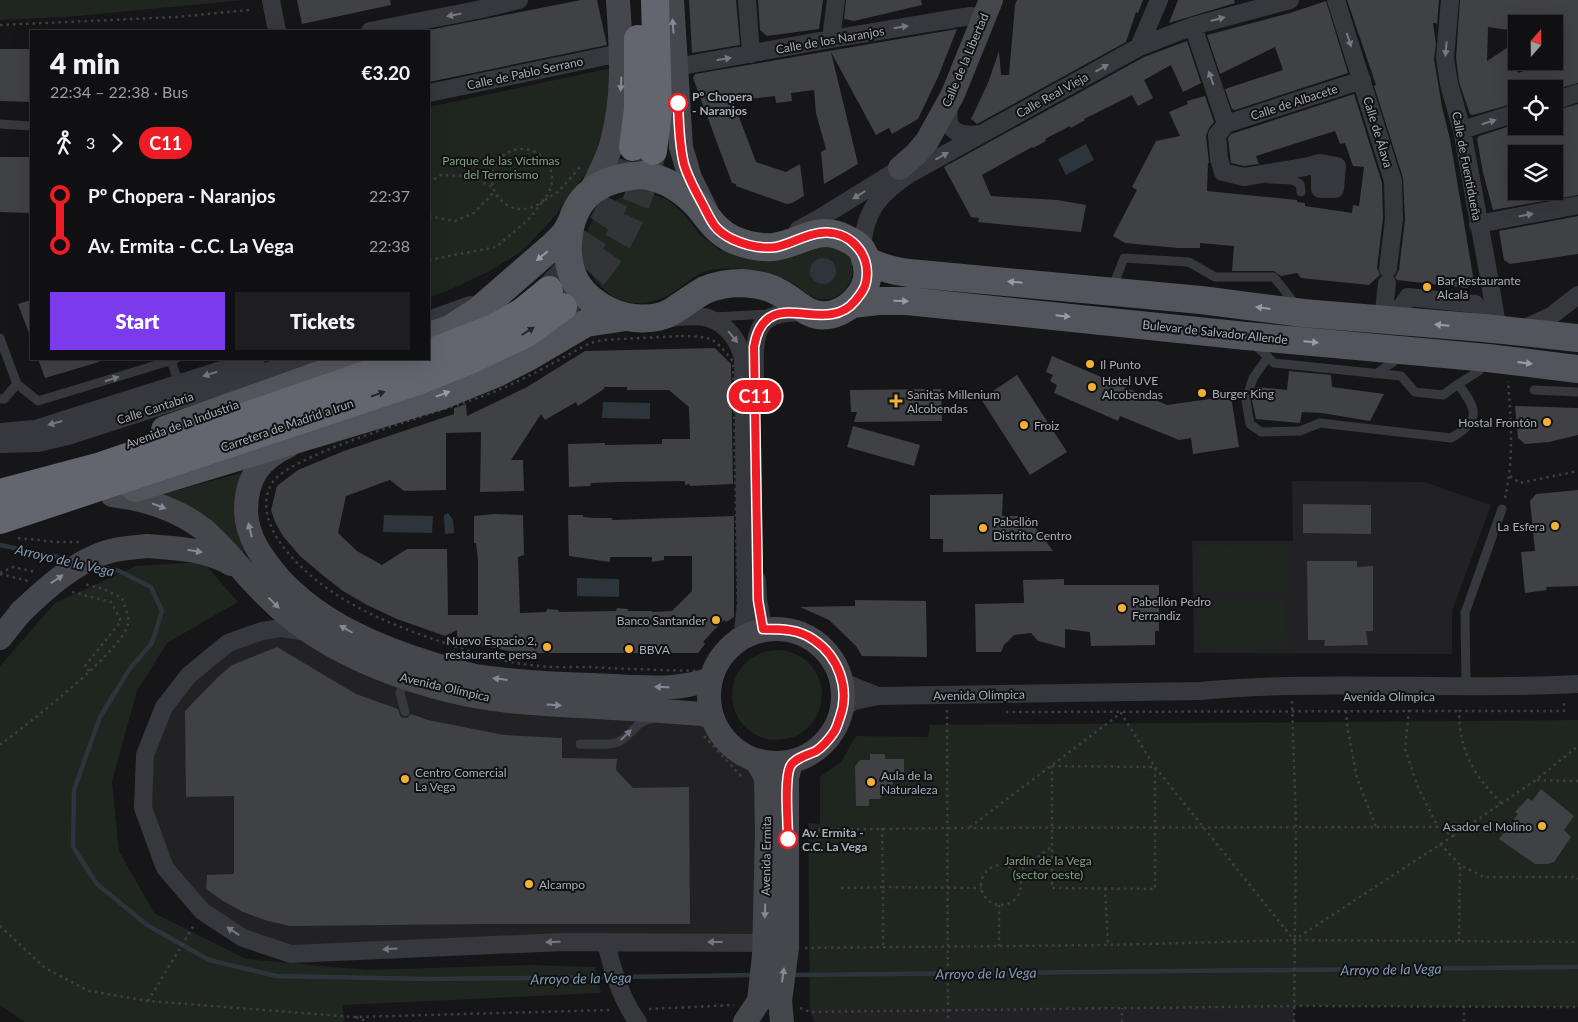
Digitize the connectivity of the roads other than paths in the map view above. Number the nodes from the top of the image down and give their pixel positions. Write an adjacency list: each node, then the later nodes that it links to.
1 (271, 0): 16 (street)
2 (519, 0): 13 (street)
3 (618, 0): 20 (street)
4 (636, 0): 5 (highway)
5 (655, 0)
6 (672, 0): 22 (street, one-way to 6)
7 (747, 0): 21 (street)
8 (836, 0): 18 (street)
9 (1159, 0): 19 (street)
10 (1290, 0): 15 (street, Calle Real Vieja, one-way to 10)
11 (1336, 0): 23 (street, Calle de Álava, one-way to 23)
12 (1450, 0): 32 (street, Calle de Fuentidueña, one-way to 32)
13 (476, 5): 17 (street, one-way to 17)
14 (988, 8): 18 (street, Calle de los Naranjos, one-way to 14); 26 (street, Calle de la Libertad)
15 (1193, 26): 19 (street, Calle Real Vieja); 30 (street, one-way to 15)
16 (277, 30)
17 (374, 30)
18 (831, 39): 21 (street, Calle de los Naranjos)
19 (1139, 47): 33 (street, Calle Real Vieja, one-way to 19)
20 (620, 53): 24 (street, Calle de Pablo Serrano); 37 (street, one-way to 37)
21 (751, 54): 22 (street, Calle de los Naranjos, one-way to 21)
22 (676, 67): 42 (street)
23 (1362, 80): 30 (street, Calle de Albacete); 56 (street, Calle de Álava)
24 (430, 93)
25 (1578, 93): 27 (street)
26 (953, 94): 33 (street); 35 (street, Calle de la Libertad)
27 (1563, 98)
28 (1508, 116): 32 (street, one-way to 28)
29 (0, 124): 31 (lane)
30 (1226, 124): 36 (street)
31 (30, 126)
32 (1462, 130): 41 (street, Calle de Fuentidueña)
33 (983, 134): 44 (street, Calle Real Vieja, one-way to 33)
34 (1320, 162): 36 (street)
35 (900, 168): 43 (street, Calle de la Libertad, one-way to 43)
36 (1249, 177): 38 (lane)
37 (591, 191): 40 (main road); 42 (main road)
38 (1301, 192)
39 (1578, 205): 41 (street, one-way to 39)
40 (571, 223): 45 (main road, one-way to 45); 52 (main road)
41 (1478, 224): 57 (street, Calle de Fuentidueña)
42 (713, 225): 43 (main road)
43 (743, 243): 44 (main road)
44 (864, 255): 47 (main road, one-way to 44); 49 (main road)
45 (508, 284): 55 (street); 58 (main road)
46 (1208, 288): 47 (main road); 47 (lane); 56 (main road)
47 (1111, 291)
48 (1578, 295): 57 (street)
49 (852, 304): 50 (main road); 59 (main road, Bulevar de Salvador Allende, one-way to 59)
50 (811, 313): 51 (street); 53 (main road)
51 (774, 314): 54 (lane); 89 (street)
52 (626, 316): 53 (main road); 81 (main road, one-way to 52)
53 (656, 318): 54 (street)
54 (708, 318): 89 (street, one-way to 89)
55 (430, 320)
56 (1388, 320): 57 (main road)
57 (1500, 330): 61 (main road)
58 (430, 336)
59 (1246, 336): 62 (main road, Bulevar de Salvador Allende, one-way to 62); 64 (lane)
60 (0, 338): 74 (lane)
61 (1578, 338)
62 (1407, 351): 70 (main road, Bulevar de Salvador Allende); 72 (lane)
63 (430, 353): 86 (highway, Carretera de Madrid a Irun, one-way to 63)
64 (1268, 357): 72 (lane); 75 (lane)
65 (173, 360): 73 (lane); 74 (lane, one-way to 65)
66 (253, 360): 73 (street, Calle Cantabria, one-way to 73)
67 (303, 360): 79 (street, Calle Cantabria)
68 (361, 360): 83 (main road, Avenida de la Industria)
69 (409, 360): 83 (highway, Carretera de Madrid a Irun)
70 (1498, 366): 71 (main road, Bulevar de Salvador Allende, one-way to 71); 75 (lane)
71 (1578, 369)
72 (1376, 374): 75 (lane)
73 (180, 383): 79 (lane); 80 (street, Calle Cantabria, one-way to 80)
74 (17, 384): 78 (lane)
75 (1458, 384)
76 (1534, 390): 77 (lane)
77 (1578, 392)
78 (1, 402)
79 (170, 403): 82 (street, Calle Cantabria)
80 (0, 432)
81 (313, 435): 84 (main road); 91 (street, Avenida Olímpica, one-way to 81)
82 (0, 444)
83 (0, 492)
84 (112, 495): 86 (main road); 87 (street, one-way to 87)
85 (1502, 509): 95 (lane)
86 (0, 521)
87 (242, 570): 88 (street, Avenida Olímpica, one-way to 88); 90 (street, one-way to 87, bridge)
88 (309, 632): 91 (street, Avenida Olímpica); 106 (street, one-way to 88)
89 (752, 633): 92 (street); 93 (street)
90 (0, 638)
91 (416, 670): 92 (street, Avenida Olímpica, one-way to 91); 100 (lane); 101 (street, Avenida Olímpica, one-way to 101)
92 (710, 680): 101 (street)
93 (843, 682): 97 (street, Avenida Olímpica); 99 (street)
94 (1578, 684): 95 (street, Avenida Olímpica)
95 (1466, 686): 96 (street, Avenida Olímpica)
96 (1200, 691): 97 (street, Avenida Olímpica); 98 (street, Avenida Olímpica)
97 (878, 696): 99 (street, Avenida Olímpica)
98 (1578, 696)
99 (844, 706): 103 (street)
100 (405, 712)
101 (704, 720): 102 (lane, one-way to 101); 104 (street)
102 (580, 744)
103 (794, 761): 104 (street); 107 (street, Avenida Ermita, one-way to 103)
104 (761, 769): 105 (street, Avenida Ermita, one-way to 105)
105 (764, 949): 106 (street, one-way to 106); 107 (street, Avenida Ermita)
106 (608, 950): 108 (street)
107 (773, 1008): 109 (street)
108 (638, 1022)
109 (745, 1022)

